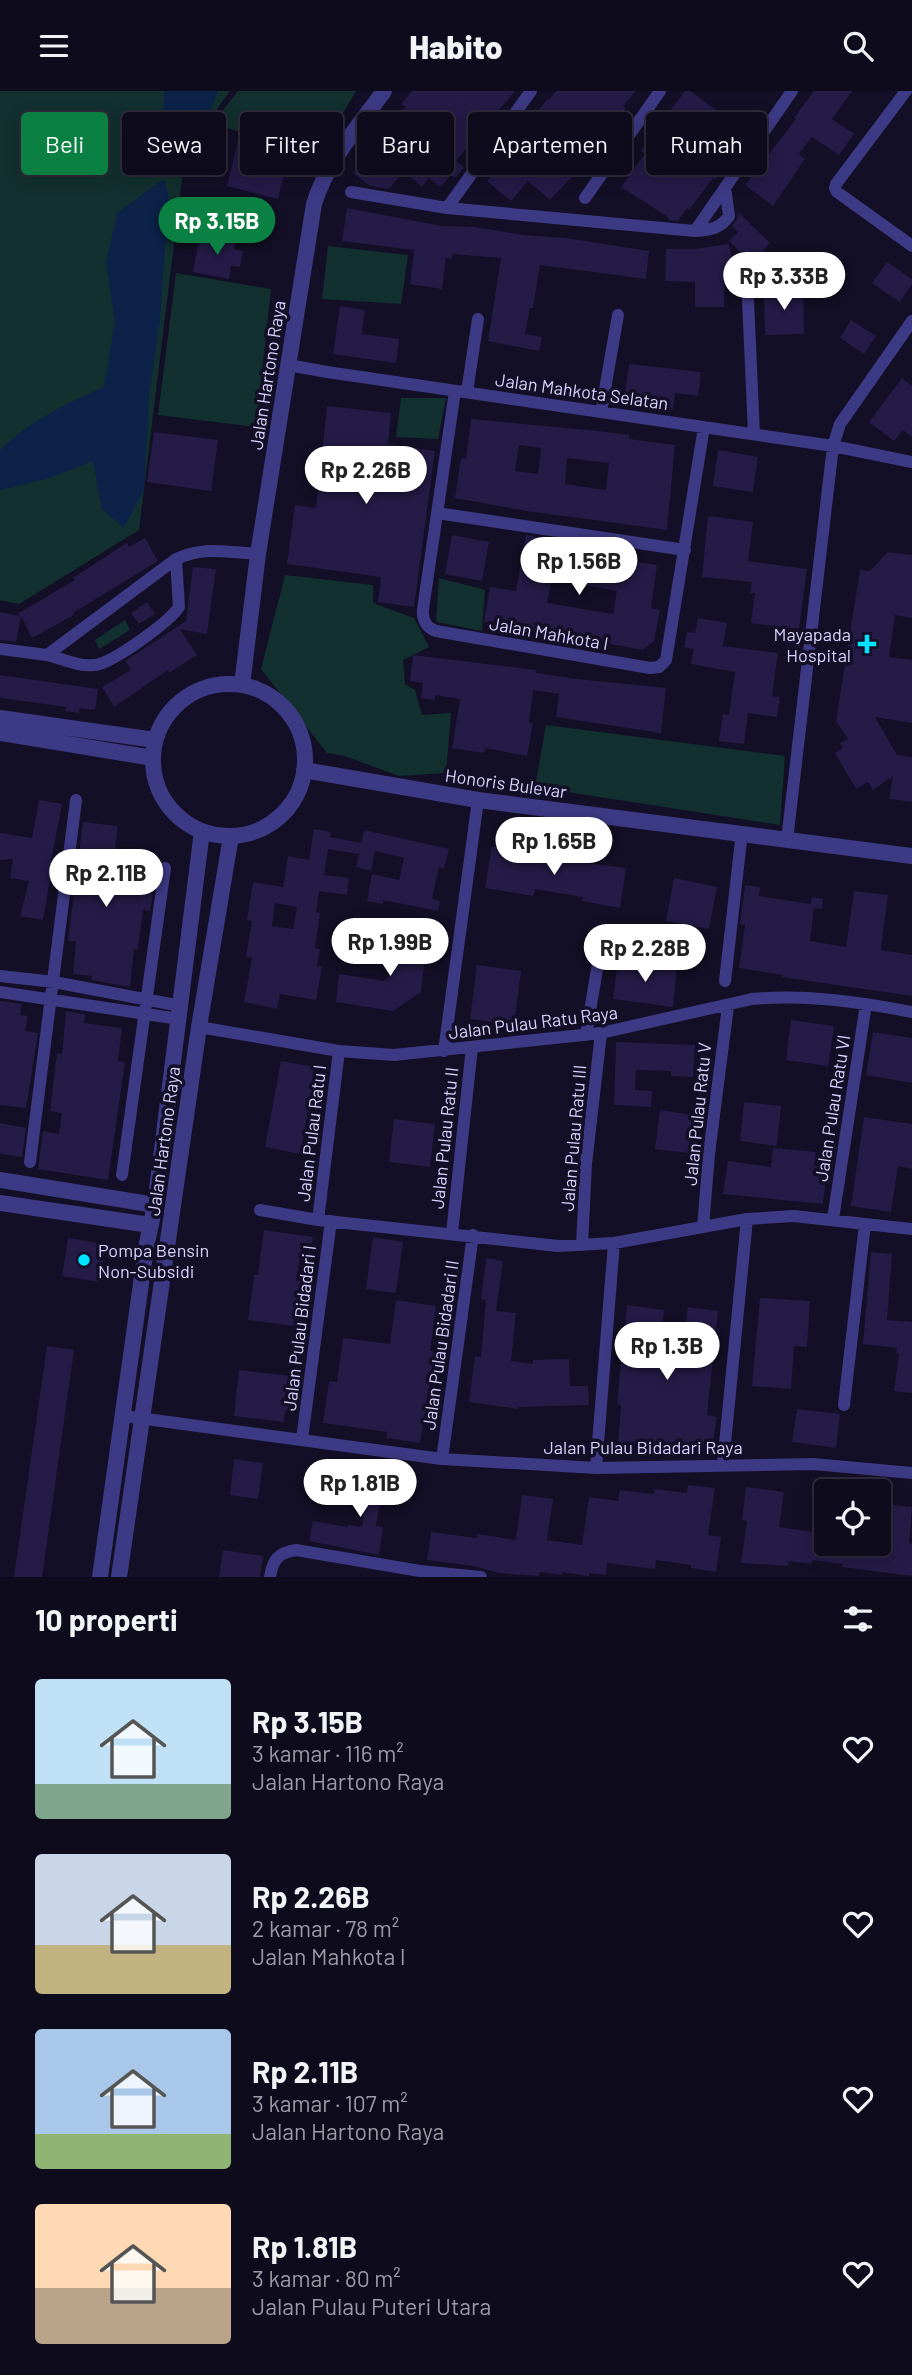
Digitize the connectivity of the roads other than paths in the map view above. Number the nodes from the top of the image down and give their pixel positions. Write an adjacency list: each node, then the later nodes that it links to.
1 (384, 91): 16 (street, Jalan Hartono Raya)
2 (531, 91): 9 (street)
3 (660, 91): 8 (street)
4 (792, 91): 6 (street)
5 (906, 91): 11 (street)
6 (725, 187): 10 (street); 10 (street)
7 (351, 192): 9 (street)
8 (585, 198)
9 (447, 208): 10 (street)
10 (695, 230)
11 (912, 246)
12 (747, 278): 20 (street)
13 (618, 315): 18 (street)
14 (478, 319): 17 (street, Jalan Mahkota I)
15 (912, 321): 21 (street)
16 (288, 365): 17 (street, Jalan Mahkota Selatan); 25 (street, Jalan Hartono Raya)
17 (461, 392): 18 (street, Jalan Mahkota Selatan); 23 (street, Jalan Mahkota I)
18 (601, 412): 19 (street, Jalan Mahkota Selatan)
19 (704, 427): 20 (street, Jalan Mahkota Selatan); 24 (street, Jalan Mahkota I)
20 (754, 434): 21 (street, Jalan Mahkota Selatan)
21 (833, 446): 22 (street, Jalan Mahkota Selatan); 40 (street)
22 (912, 462)
23 (437, 513): 24 (street); 24 (street, Jalan Mahkota I)
24 (685, 550)
25 (258, 554): 26 (street); 29 (street, Jalan Hartono Raya)
26 (176, 559): 28 (street); 28 (street)
27 (0, 649): 28 (street)
28 (47, 655)
29 (242, 685): 32 (street); 34 (street)
30 (0, 718): 32 (street)
31 (0, 733): 33 (street)
32 (155, 740): 33 (street)
33 (153, 758): 37 (street)
34 (304, 771): 36 (street, Honoris Bulevar); 39 (street)
35 (76, 800): 46 (street)
36 (478, 800): 38 (street, Honoris Bulevar); 59 (street)
37 (202, 831): 39 (street); 53 (street, Jalan Hartono Raya)
38 (742, 832): 40 (street, Honoris Bulevar); 45 (street)
39 (231, 836): 54 (street, Jalan Hartono Raya)
40 (787, 839): 41 (street, Honoris Bulevar)
41 (912, 856)
42 (165, 868): 51 (street)
43 (599, 957): 56 (street)
44 (0, 976): 46 (street)
45 (725, 981)
46 (54, 982): 48 (street); 51 (street)
47 (0, 992): 48 (street)
48 (50, 999): 51 (street); 60 (street)
49 (866, 1004): 50 (street, Jalan Pulau Ratu Raya); 52 (street, Jalan Pulau Ratu Raya); 67 (street, Jalan Pulau Ratu VI)
50 (728, 1006): 55 (street, Jalan Pulau Ratu Raya); 71 (street, Jalan Pulau Ratu V)
51 (146, 1007): 53 (street); 61 (street)
52 (912, 1011)
53 (180, 1012): 64 (street, Jalan Hartono Raya)
54 (199, 1027): 58 (street, Jalan Pulau Ratu Raya); 79 (street, Jalan Hartono Raya)
55 (601, 1033): 56 (street, Jalan Pulau Ratu Raya); 76 (street, Jalan Pulau Ratu III)
56 (586, 1035): 57 (street, Jalan Pulau Ratu Raya)
57 (472, 1047): 59 (street, Jalan Pulau Ratu Raya); 73 (street, Jalan Pulau Ratu II)
58 (340, 1051): 59 (street, Jalan Pulau Ratu Raya); 68 (street, Jalan Pulau Ratu I)
59 (444, 1051)
60 (30, 1162)
61 (122, 1175)
62 (0, 1180): 64 (street, Jalan Hartono Raya)
63 (0, 1203): 70 (street, Jalan Hartono Raya)
64 (155, 1205): 70 (street, Jalan Hartono Raya)
65 (260, 1210): 68 (street)
66 (747, 1219): 67 (street); 71 (street); 82 (street)
67 (833, 1219): 69 (street)
68 (324, 1221): 73 (street); 80 (street, Jalan Pulau Bidadari I)
69 (865, 1224): 72 (street); 77 (street)
70 (150, 1225): 78 (street, Jalan Hartono Raya)
71 (703, 1227): 75 (street)
72 (912, 1229)
73 (452, 1233): 74 (street)
74 (473, 1235): 76 (street); 81 (street, Jalan Pulau Bidadari II)
75 (614, 1243): 76 (street); 83 (street)
76 (582, 1245)
77 (844, 1405)
78 (124, 1416): 79 (street, Jalan Pulau Bidadari Raya); 87 (street, Jalan Hartono Raya)
79 (142, 1418): 80 (street, Jalan Pulau Bidadari Raya); 88 (street, Jalan Hartono Raya)
80 (302, 1439): 81 (street, Jalan Pulau Bidadari Raya)
81 (442, 1459): 83 (street, Jalan Pulau Bidadari Raya)
82 (723, 1464): 83 (street, Jalan Pulau Bidadari Raya); 84 (street, Jalan Pulau Bidadari Raya)
83 (596, 1468)
84 (912, 1473)
85 (391, 1572): 86 (street); 89 (street)
86 (419, 1574): 90 (street)
87 (100, 1577)
88 (119, 1577)
89 (271, 1577)
90 (481, 1577)

